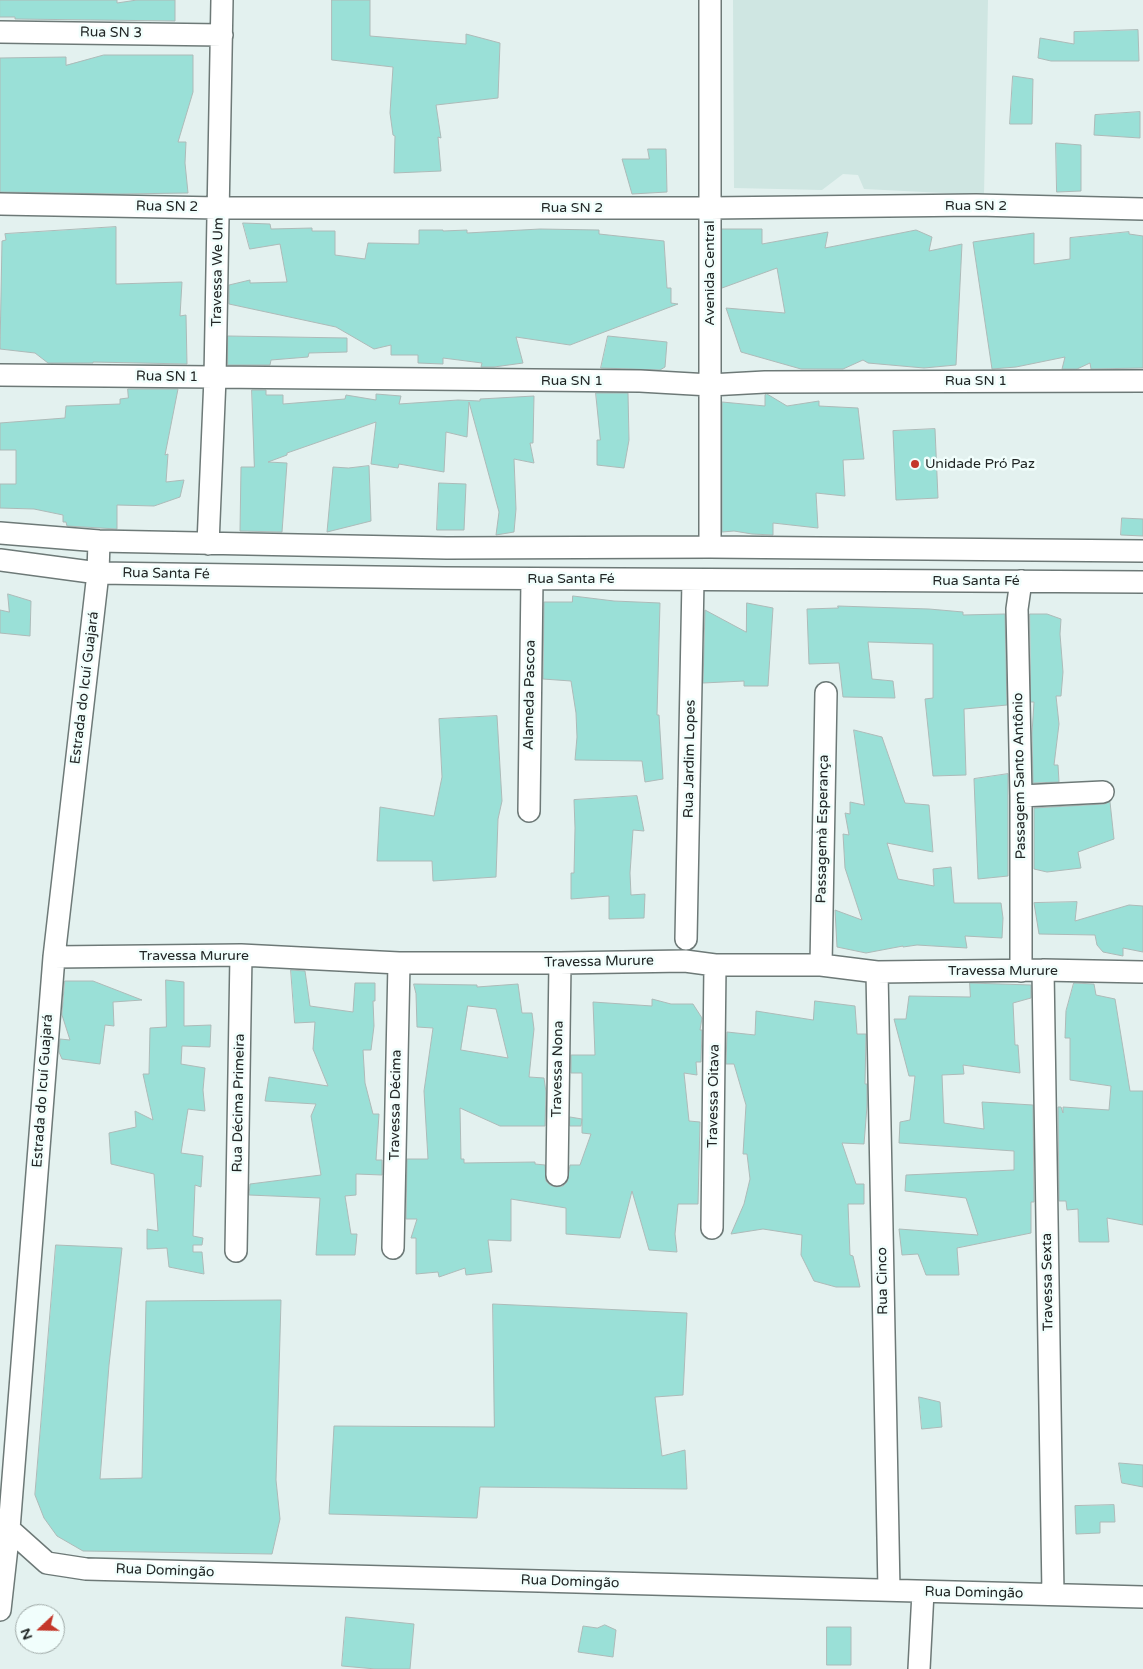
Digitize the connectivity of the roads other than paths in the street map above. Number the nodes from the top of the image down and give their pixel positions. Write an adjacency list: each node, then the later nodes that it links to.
1 (222, 0): 4 (street, Travessa We Um)
2 (710, 0): 7 (street, Avenida Central)
3 (0, 32): 4 (street, Rua SN 3)
4 (222, 35): 6 (street, Travessa We Um)
5 (0, 204): 6 (street, Rua SN 2)
6 (219, 208): 7 (street, Rua SN 2); 10 (street, Travessa We Um)
7 (710, 208): 8 (street, Rua SN 2); 12 (street, Avenida Central)
8 (1143, 209)
9 (0, 375): 10 (street, Rua SN 1)
10 (215, 378): 12 (street, Rua SN 1); 15 (street, Travessa We Um)
11 (1143, 381): 12 (street, Rua SN 1)
12 (710, 384): 16 (street, Avenida Central)
13 (0, 533): 14 (street)
14 (99, 541): 15 (street); 20 (street, Estrada do Icuí Guajará)
15 (208, 544): 17 (street)
16 (710, 547): 17 (street); 18 (street)
17 (447, 548): 21 (street)
18 (1143, 550)
19 (0, 560): 20 (street, Rua Santa Fé)
20 (98, 573): 21 (street, Rua Santa Fé); 32 (street, Estrada do Icuí Guajará)
21 (445, 578): 22 (street, Rua Santa Fé)
22 (532, 579): 23 (street, Rua Santa Fé); 29 (street, Alameda Pascoa)
23 (693, 580): 24 (street, Rua Santa Fé); 30 (street, Rua Jardim Lopes)
24 (1021, 581): 25 (street, Rua Santa Fé); 28 (street, Passagem Santo Antônio)
25 (1143, 582)
26 (826, 693): 36 (street, Passagemà Esperança)
27 (1103, 792): 28 (street)
28 (1021, 796): 38 (street, Passagem Santo Antônio)
29 (529, 811)
30 (686, 938)
31 (241, 955): 32 (street, Travessa Murure); 33 (street, Travessa Murure); 44 (street, Rua Décima Primeira)
32 (54, 957): 45 (street, Estrada do Icuí Guajará)
33 (399, 963): 34 (street, Travessa Murure); 43 (street, Travessa Décima)
34 (560, 964): 35 (street, Travessa Murure); 41 (street, Travessa Nona)
35 (715, 964): 36 (street, Travessa Murure); 42 (street, Travessa Oitava)
36 (821, 964): 39 (street, Travessa Murure)
37 (1043, 970): 38 (street, Travessa Murure); 40 (street, Travessa Murure); 48 (street, Travessa Sexta)
38 (1021, 971): 39 (street, Travessa Murure)
39 (877, 972): 46 (street, Rua Cinco)
40 (1143, 972)
41 (557, 1175)
42 (712, 1228)
43 (393, 1248)
44 (236, 1250)
45 (9, 1529): 46 (street, Rua Domingão); 50 (street, Estrada do Icuí Guajará)
46 (889, 1590): 47 (street, Rua Domingão)
47 (923, 1592): 48 (street, Rua Domingão); 51 (street)
48 (1053, 1594): 49 (street, Rua Domingão)
49 (1143, 1597)
50 (0, 1610)
51 (919, 1669)

